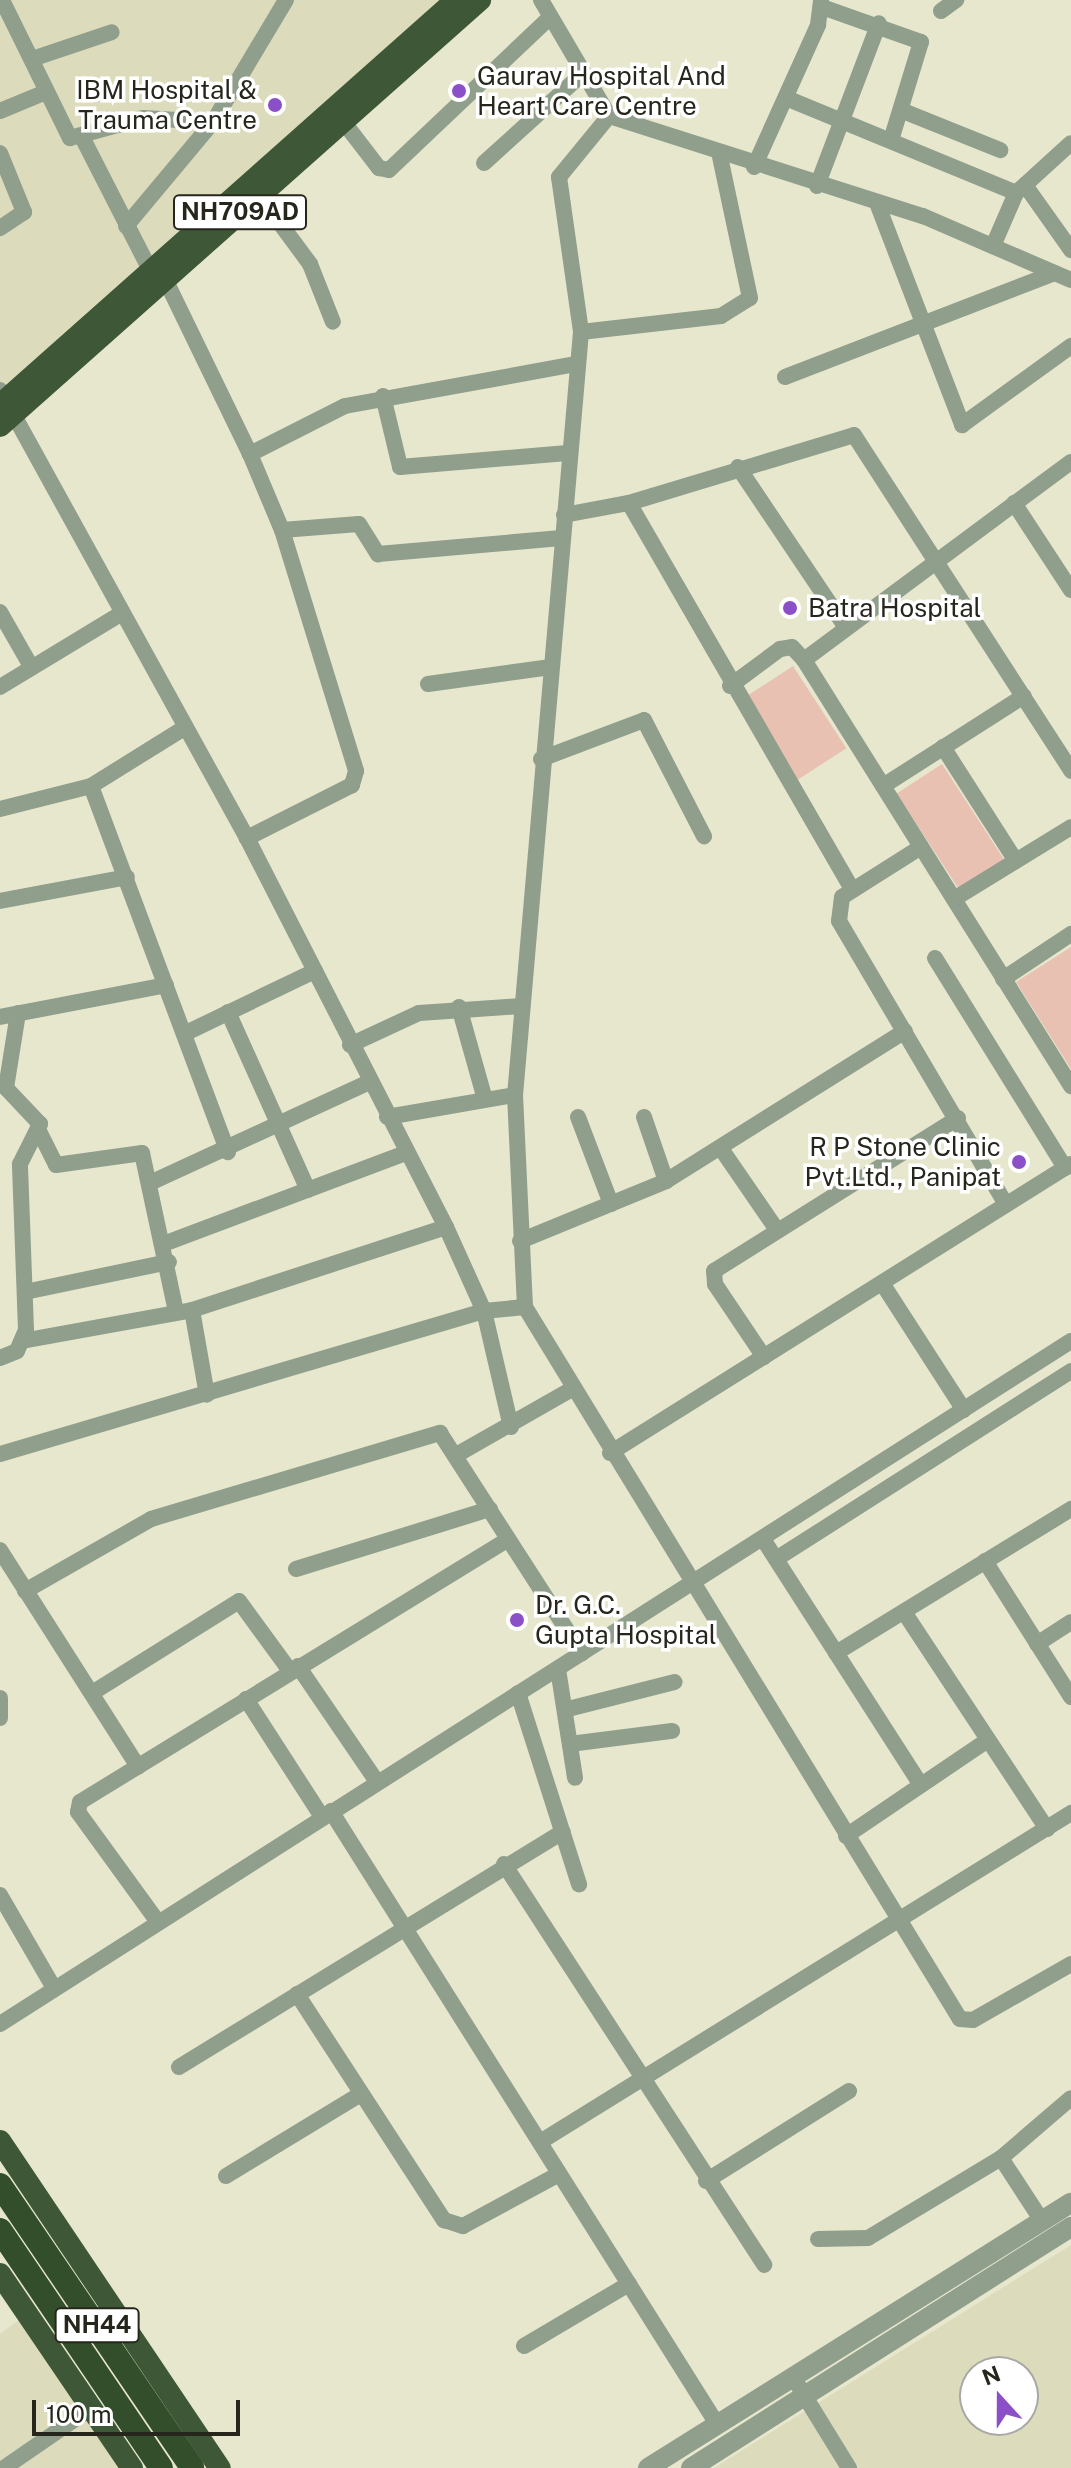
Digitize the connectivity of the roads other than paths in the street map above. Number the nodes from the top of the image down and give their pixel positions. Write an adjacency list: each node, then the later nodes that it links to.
1 (2, 0): 12 (street)
2 (286, 0): 20 (street)
3 (456, 0): 39 (highway, NH709AD)
4 (480, 0): 19 (highway, NH709AD)
5 (541, 0): 9 (street)
6 (956, 0): 8 (street)
7 (821, 4): 10 (street); 15 (street)
8 (941, 11)
9 (547, 20): 13 (street); 19 (street)
10 (879, 23): 17 (street); 21 (street)
11 (112, 32): 12 (street)
12 (32, 59): 14 (street)
13 (581, 75): 18 (street); 28 (street)
14 (46, 92): 16 (street); 22 (street)
15 (786, 98): 21 (street); 29 (street)
16 (0, 111)
17 (903, 111): 23 (street); 25 (street)
18 (609, 116): 27 (street); 43 (street)
19 (342, 120): 32 (highway, NH709AD)
20 (213, 122): 22 (street); 34 (street)
21 (842, 125): 23 (street); 30 (street)
22 (82, 137): 34 (street)
23 (891, 140): 31 (street)
24 (1071, 143): 31 (street)
25 (1000, 150)
26 (0, 153): 35 (street)
27 (720, 157): 29 (street); 43 (street)
28 (484, 163)
29 (754, 167): 30 (street)
30 (817, 186): 33 (street)
31 (1020, 189): 36 (street); 37 (street)
32 (259, 195): 39 (highway, NH709AD); 41 (street)
33 (877, 203): 37 (street); 42 (street)
34 (126, 226): 39 (street)
35 (0, 228)
36 (1068, 239)
37 (993, 246): 38 (street)
38 (1055, 273): 40 (street); 42 (street)
39 (158, 274): 48 (highway, NH709AD); 50 (street)
40 (1071, 280)
41 (333, 322)
42 (920, 329): 44 (street); 46 (street)
43 (581, 332): 45 (street)
44 (1071, 346)
45 (576, 364): 47 (street); 49 (street)
46 (785, 377)
47 (383, 396): 49 (street); 50 (street)
48 (4, 408): 61 (street)
49 (567, 453): 55 (street)
50 (250, 454): 56 (street)
51 (1071, 462): 54 (street)
52 (738, 467): 53 (street); 58 (street); 62 (street)
53 (629, 503): 55 (street); 67 (street)
54 (1014, 503): 58 (street); 59 (street)
55 (564, 515): 57 (street)
56 (282, 530): 57 (street); 79 (street)
57 (561, 538): 64 (street)
58 (937, 559): 62 (street); 69 (street)
59 (1071, 590)
60 (0, 612): 65 (street)
61 (122, 613): 65 (street); 70 (street)
62 (845, 626): 63 (street)
63 (804, 660): 67 (street); 75 (street)
64 (551, 667): 66 (street); 72 (street)
65 (32, 668): 68 (street)
66 (428, 684)
67 (730, 686): 83 (street)
68 (0, 687)
69 (1024, 696): 71 (street); 73 (street)
70 (184, 728): 74 (street); 79 (street)
71 (943, 747): 75 (street); 81 (street)
72 (541, 759): 78 (street); 91 (street)
73 (1071, 771)
74 (91, 786): 76 (street); 82 (street)
75 (883, 786): 80 (street)
76 (0, 809)
77 (1071, 827): 81 (street)
78 (704, 836)
79 (247, 838): 88 (street)
80 (921, 847): 83 (street); 84 (street)
81 (1016, 861): 84 (street)
82 (127, 877): 85 (street); 90 (street)
83 (852, 890): 96 (street)
84 (954, 899): 89 (street)
85 (0, 901)
86 (1071, 934): 89 (street)
87 (935, 958): 112 (street)
88 (315, 971): 93 (street); 98 (street)
89 (1003, 979): 100 (street)
90 (166, 985): 94 (street); 97 (street)
91 (521, 1006): 92 (street); 101 (street)
92 (459, 1007): 98 (street); 102 (street)
93 (228, 1012): 97 (street); 107 (street)
94 (18, 1013): 95 (street); 108 (street)
95 (0, 1017)
96 (905, 1031): 106 (street); 109 (street)
97 (188, 1032): 110 (street)
98 (350, 1045): 99 (street)
99 (369, 1082): 103 (street); 107 (street)
100 (1070, 1084)
101 (515, 1095): 102 (street); 120 (street)
102 (484, 1096): 103 (street)
103 (387, 1117): 111 (street)
104 (578, 1117): 116 (street)
105 (644, 1117): 113 (street)
106 (958, 1118): 117 (street); 119 (street)
107 (276, 1127): 110 (street); 115 (street)
108 (38, 1129): 114 (street); 124 (street)
109 (722, 1150): 113 (street); 119 (street)
110 (228, 1152): 114 (street)
111 (406, 1153): 115 (street); 118 (street)
112 (1068, 1166): 117 (street)
113 (666, 1181): 116 (street)
114 (152, 1182): 121 (street)
115 (308, 1190): 121 (street)
116 (611, 1204): 120 (street)
117 (1006, 1205): 123 (street)
118 (446, 1227): 126 (street); 127 (street)
119 (777, 1230): 130 (street)
120 (520, 1241): 125 (street)
121 (166, 1243): 122 (street)
122 (169, 1262): 124 (street); 126 (street)
123 (882, 1283): 130 (street); 135 (street)
124 (25, 1292): 128 (street)
125 (525, 1307): 127 (street); 133 (street)
126 (184, 1311): 128 (street); 134 (street)
127 (484, 1311): 134 (street); 136 (street)
128 (22, 1341): 131 (street)
129 (1071, 1341): 135 (street)
130 (764, 1357): 137 (street)
131 (0, 1358)
132 (1071, 1371): 145 (street)
133 (572, 1389): 136 (street); 137 (street)
134 (207, 1395): 138 (street)
135 (964, 1410): 142 (street)
136 (511, 1427): 139 (street)
137 (610, 1453): 148 (street)
138 (0, 1454)
139 (458, 1454): 140 (street); 149 (street)
140 (490, 1509): 143 (street); 147 (street)
141 (1071, 1509): 146 (street)
142 (763, 1539): 145 (street); 148 (street)
143 (507, 1540): 153 (street); 155 (street)
144 (0, 1550): 149 (street)
145 (776, 1559): 154 (street)
146 (985, 1561): 150 (street); 152 (street)
147 (296, 1569)
148 (690, 1585): 153 (street); 176 (street)
149 (25, 1591): 158 (street)
150 (904, 1612): 154 (street); 166 (street)
151 (1071, 1622): 152 (street)
152 (1037, 1644): 160 (street)
153 (582, 1653): 156 (street)
154 (836, 1653): 171 (street)
155 (294, 1669): 158 (street); 162 (street); 170 (street)
156 (558, 1669): 159 (street); 163 (street)
157 (675, 1682): 163 (street)
158 (92, 1693): 168 (street)
159 (518, 1693): 170 (street); 175 (street)
160 (1071, 1697)
161 (0, 1698): 164 (street)
162 (246, 1699): 168 (street); 173 (street)
163 (568, 1709): 167 (street)
164 (0, 1718)
165 (672, 1731): 167 (street)
166 (988, 1740): 171 (street); 174 (street)
167 (570, 1744): 169 (street)
168 (138, 1767): 180 (street)
169 (575, 1778)
170 (377, 1782): 173 (street)
171 (921, 1785): 176 (street)
172 (1071, 1813): 174 (street)
173 (326, 1814): 180 (street); 182 (street)
174 (1047, 1829): 181 (street)
175 (563, 1832): 177 (street); 178 (street)
176 (846, 1836): 181 (street)
177 (504, 1864): 182 (street); 188 (street)
178 (579, 1884)
179 (0, 1895): 184 (street)
180 (155, 1918): 184 (street)
181 (901, 1922): 183 (street); 188 (street)
182 (406, 1928): 185 (street); 193 (street)
183 (1071, 1964)
184 (54, 1988): 186 (street)
185 (297, 1994): 187 (street); 190 (street)
186 (0, 2024)
187 (179, 2067)
188 (643, 2079): 193 (street); 198 (street)
189 (849, 2091): 198 (street)
190 (361, 2094): 196 (street); 197 (street)
191 (1071, 2098): 194 (street)
192 (0, 2141): 195 (highway)
193 (540, 2142): 196 (street)
194 (1001, 2158): 201 (street); 204 (street)
195 (7, 2167): 217 (highway)
196 (559, 2174): 207 (street)
197 (226, 2176)
198 (706, 2181): 205 (street)
199 (0, 2185): 216 (highway, NH44)
200 (1071, 2203): 201 (street)
201 (1042, 2221): 209 (street)
202 (1071, 2227): 210 (street)
203 (0, 2230): 215 (highway, NH44)
204 (818, 2239)
205 (764, 2265)
206 (0, 2274): 211 (highway)
207 (629, 2284): 208 (street); 212 (street)
208 (524, 2346)
209 (793, 2377): 210 (street); 212 (street)
210 (805, 2397): 219 (street); 220 (street)
211 (91, 2408): 213 (street); 214 (highway)
212 (717, 2424): 218 (street)
213 (4, 2468)
214 (132, 2468)
215 (161, 2468)
216 (192, 2468)
217 (220, 2468)
218 (648, 2468)
219 (691, 2468)
220 (849, 2468)

